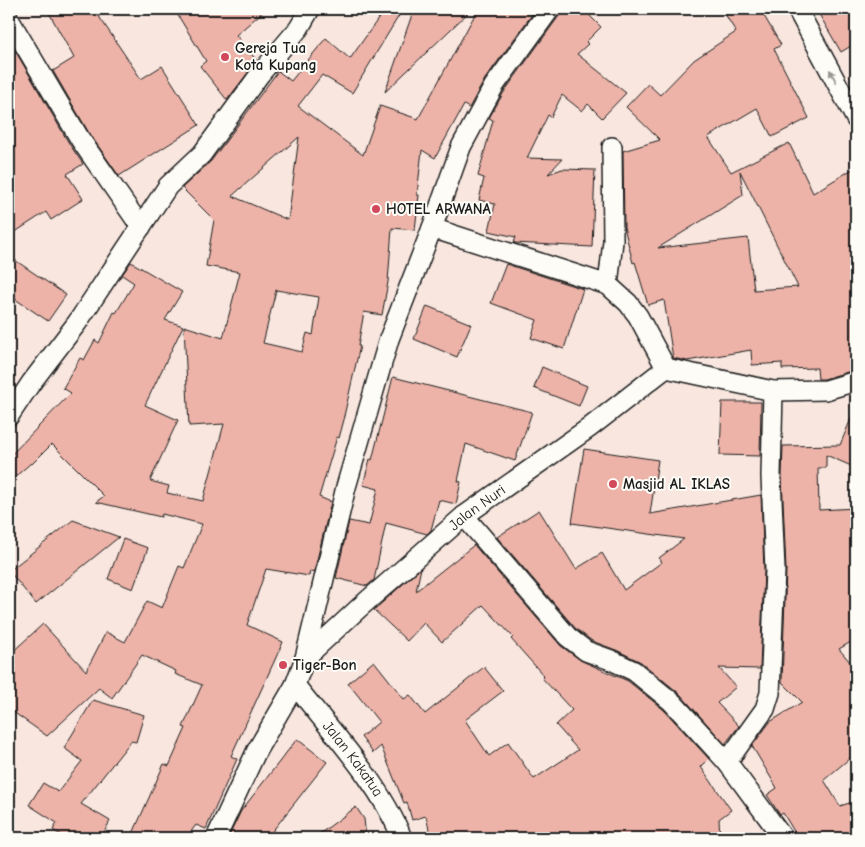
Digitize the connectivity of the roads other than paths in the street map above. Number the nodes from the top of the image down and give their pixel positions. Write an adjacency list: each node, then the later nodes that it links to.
1 (310, 9): 7 (street)
2 (550, 9): 8 (street)
3 (797, 9): 5 (street, one-way to 3)
4 (9, 19): 7 (street)
5 (856, 119)
6 (612, 147): 9 (street)
7 (141, 227): 13 (street)
8 (432, 228): 9 (street); 15 (street)
9 (608, 285): 10 (street)
10 (666, 368): 12 (street); 14 (street, Jalan Nuri)
11 (856, 380): 12 (street)
12 (774, 391): 17 (street)
13 (9, 416)
14 (464, 516): 15 (street, Jalan Nuri); 17 (street)
15 (305, 658): 16 (street, Jalan Nuri)
16 (295, 685): 18 (street, Jalan Nuri); 19 (street, Jalan Kakatua)
17 (727, 762): 20 (street)
18 (216, 838)
19 (402, 838)
20 (783, 838)

